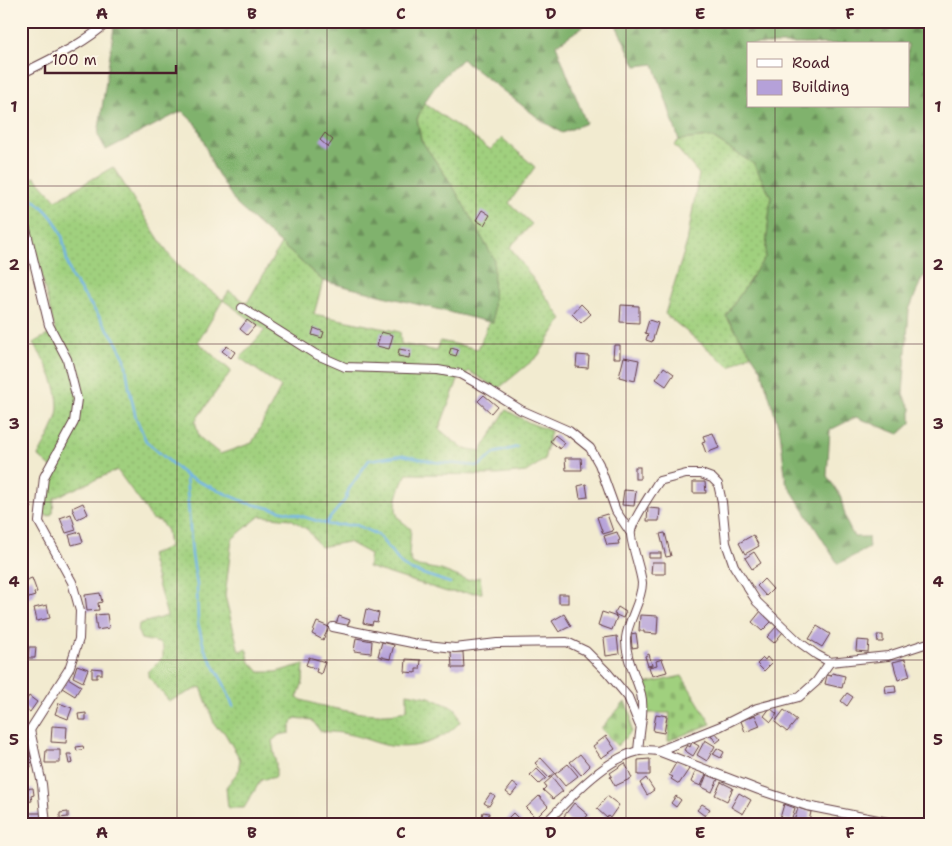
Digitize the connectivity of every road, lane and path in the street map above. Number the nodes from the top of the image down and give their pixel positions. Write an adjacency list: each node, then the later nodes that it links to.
1 (109, 21): 2 (street)
2 (21, 74)
3 (21, 198): 6 (street)
4 (242, 308): 7 (street)
5 (21, 484): 6 (path)
6 (39, 522): 12 (street)
7 (630, 532): 10 (street); 11 (street)
8 (333, 627): 11 (street)
9 (931, 642): 10 (street)
10 (830, 662): 14 (street)
11 (640, 726): 15 (street)
12 (30, 730): 13 (street); 16 (street)
13 (21, 738)
14 (658, 750): 15 (street); 18 (street)
15 (638, 751): 17 (street)
16 (46, 825)
17 (544, 825)
18 (903, 825)

